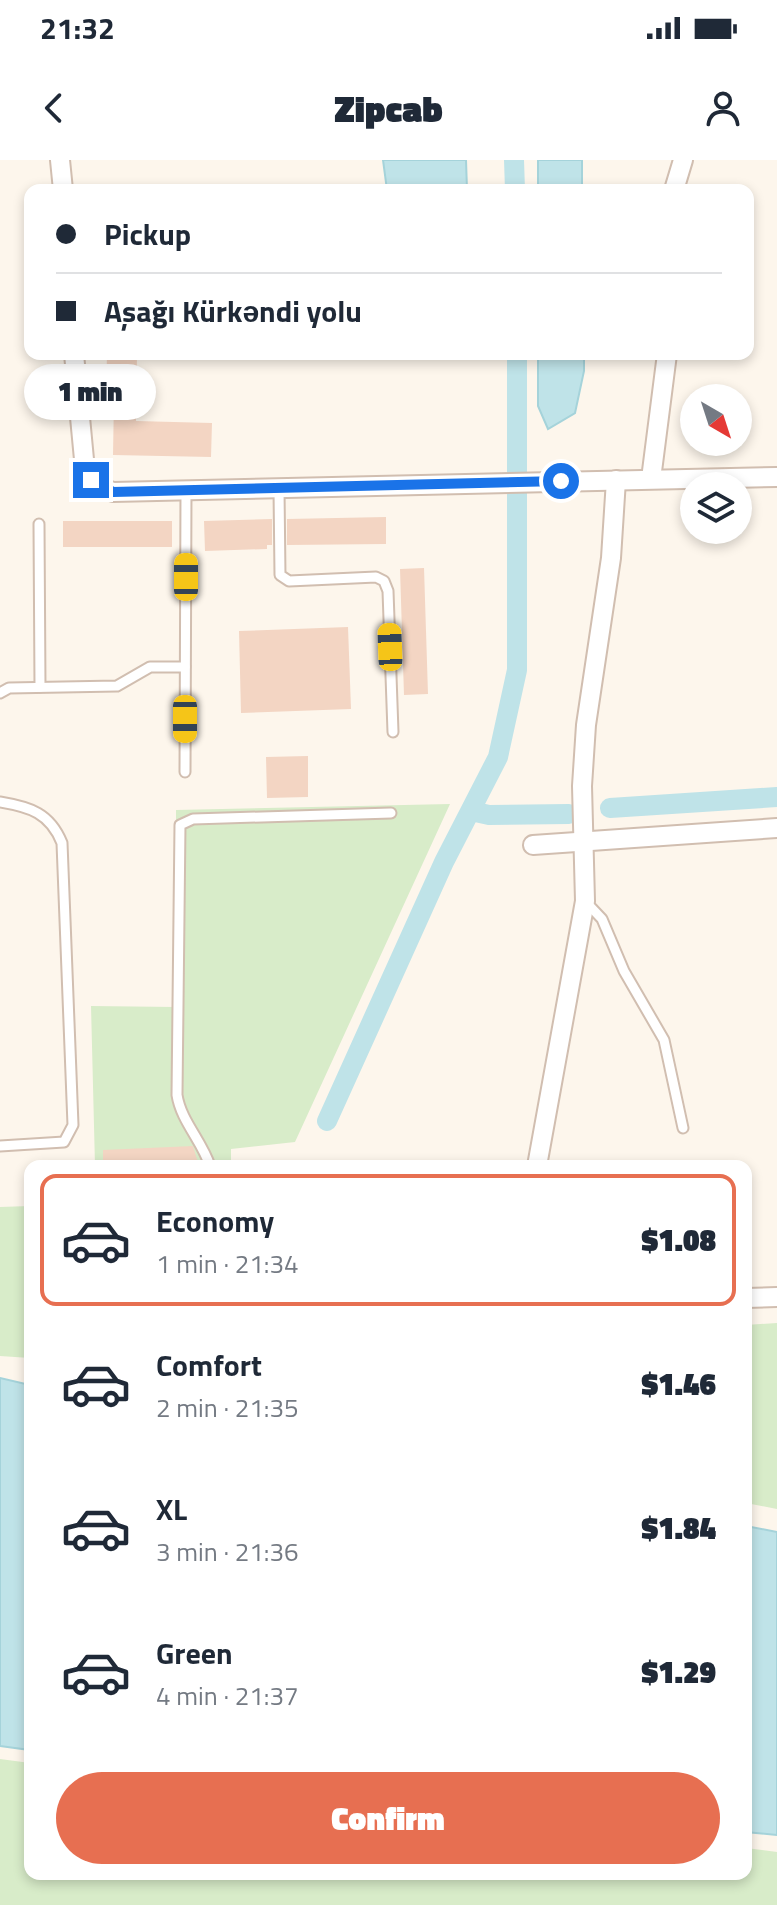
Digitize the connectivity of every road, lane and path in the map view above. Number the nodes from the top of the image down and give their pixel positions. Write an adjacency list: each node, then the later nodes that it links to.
1 (60, 160): 3 (street)
2 (683, 160): 4 (street)
3 (62, 184)
4 (676, 184)
5 (74, 360): 11 (street)
6 (666, 360): 8 (street)
7 (777, 477): 8 (street)
8 (651, 479): 9 (street)
9 (616, 480): 10 (street); 21 (street)
10 (279, 489): 11 (street); 16 (lane)
11 (186, 490): 13 (lane)
12 (39, 524): 14 (lane)
13 (185, 667): 14 (lane); 17 (lane)
14 (40, 687): 15 (lane)
15 (0, 693)
16 (393, 732)
17 (185, 772)
18 (0, 802): 25 (lane)
19 (391, 813): 26 (lane)
20 (777, 828): 21 (street)
21 (584, 842): 22 (street); 23 (street)
22 (533, 845)
23 (585, 901): 24 (lane); 27 (street)
24 (683, 1128)
25 (0, 1146)
26 (208, 1160)
27 (538, 1160)
28 (777, 1297): 29 (street)
29 (752, 1298)

